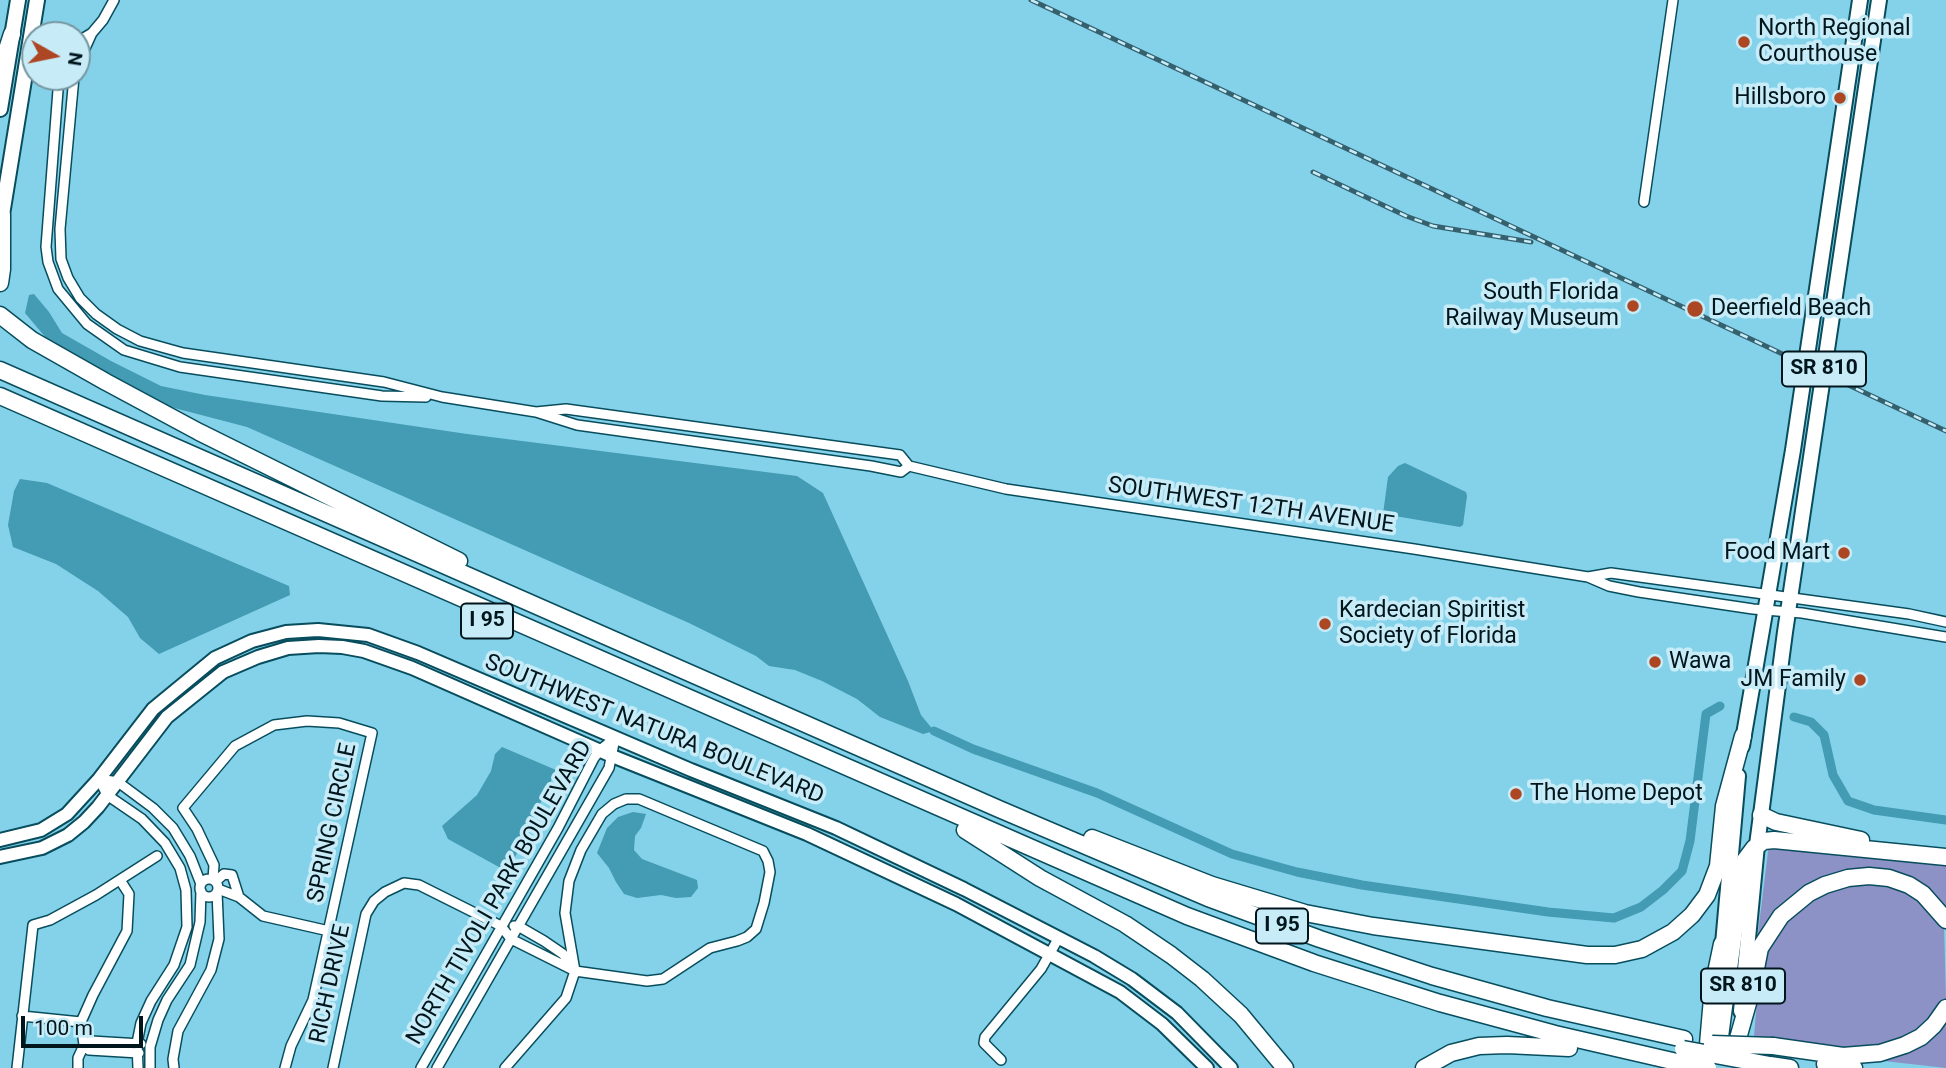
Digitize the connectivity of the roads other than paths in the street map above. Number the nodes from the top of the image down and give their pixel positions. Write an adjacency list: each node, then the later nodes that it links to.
1 (18, 0): 8 (main road)
2 (37, 0): 16 (main road)
3 (114, 0): 7 (street)
4 (1673, 0): 15 (street)
5 (1860, 0): 9 (main road, SR 810)
6 (1879, 0): 13 (main road, SR 810)
7 (92, 33)
8 (12, 34): 10 (highway); 14 (main road)
9 (1851, 64): 13 (main road); 17 (main road, SR 810)
10 (0, 71)
11 (58, 91): 26 (street, SOUTHWEST 12TH AVENUE)
12 (73, 91): 26 (street, SOUTHWEST 12TH AVENUE)
13 (1865, 94): 18 (main road, SR 810)
14 (0, 109)
15 (1644, 202)
16 (1, 222): 19 (highway)
17 (1826, 231): 18 (main road); 32 (main road, SR 810)
18 (1839, 267): 33 (main road, SR 810)
19 (0, 283)
20 (0, 314): 22 (highway)
21 (0, 328): 22 (highway)
22 (32, 340): 31 (highway)
23 (0, 370): 31 (highway, I 95)
24 (0, 381): 77 (highway)
25 (0, 396): 77 (highway)
26 (442, 397): 28 (street, SOUTHWEST 12TH AVENUE)
27 (3, 409): 46 (highway, I 95)
28 (536, 412): 29 (street, SOUTHWEST 12TH AVENUE); 29 (street, SOUTHWEST 12TH AVENUE)
29 (909, 466): 30 (street, SOUTHWEST 12TH AVENUE)
30 (1588, 578): 32 (street, SOUTHWEST 12TH AVENUE); 32 (street, SOUTHWEST 12TH AVENUE)
31 (505, 591): 42 (highway, I 95)
32 (1767, 602): 33 (street, SOUTHWEST 12TH AVENUE); 33 (street, SOUTHWEST 12TH AVENUE); 36 (main road, SR 810)
33 (1789, 605): 34 (street); 35 (street); 44 (main road, SR 810)
34 (1946, 622)
35 (1946, 637)
36 (1743, 736): 42 (highway); 65 (main road, SR 810)
37 (615, 738): 38 (street, NORTH TIVOLI PARK BOULEVARD); 39 (street, SOUTHWEST NATURA BOULEVARD); 64 (street, SOUTHWEST NATURA BOULEVARD)
38 (606, 753): 40 (street, SOUTHWEST NATURA BOULEVARD); 43 (street, NORTH TIVOLI PARK BOULEVARD); 45 (street, NORTH TIVOLI PARK BOULEVARD); 66 (street, SOUTHWEST NATURA BOULEVARD)
39 (99, 779): 40 (street); 41 (street); 47 (street, SOUTHWEST NATURA BOULEVARD)
40 (118, 782): 41 (street, SOUTHWEST NATURA BOULEVARD); 56 (street)
41 (107, 795): 51 (street, SOUTHWEST NATURA BOULEVARD); 57 (street)
42 (999, 809): 77 (highway, I 95)
43 (566, 814): 45 (street); 52 (street, NORTH TIVOLI PARK BOULEVARD)
44 (1761, 815): 48 (main road, SR 810); 50 (highway)
45 (579, 820): 53 (street, NORTH TIVOLI PARK BOULEVARD)
46 (965, 830): 76 (highway, I 95); 95 (highway)
47 (0, 840)
48 (1758, 845): 50 (highway); 71 (main road, SR 810); 80 (highway)
49 (157, 856): 54 (street)
50 (1946, 857)
51 (0, 858)
52 (536, 866): 53 (street); 60 (street, NORTH TIVOLI PARK BOULEVARD)
53 (548, 873): 61 (street, NORTH TIVOLI PARK BOULEVARD)
54 (120, 880): 69 (street); 70 (street)
55 (216, 885): 56 (street); 56 (street); 58 (street, SPRING CIRCLE); 58 (street); 62 (street, SPRING CIRCLE); 88 (street, SPRING CIRCLE)
56 (200, 888): 57 (street); 74 (street)
57 (186, 890): 72 (street)
58 (239, 897): 62 (street, SPRING CIRCLE)
59 (1946, 920): 71 (highway)
60 (502, 926): 61 (street); 63 (street, RICH DRIVE); 75 (street, NORTH TIVOLI PARK BOULEVARD); 90 (street, RICH DRIVE)
61 (518, 926): 63 (street, NORTH TIVOLI PARK BOULEVARD); 67 (street)
62 (329, 931): 89 (street, SPRING CIRCLE)
63 (511, 939): 67 (street); 78 (street, NORTH TIVOLI PARK BOULEVARD)
64 (1058, 939): 66 (street); 83 (street, SOUTHWEST NATURA BOULEVARD)
65 (1722, 944): 80 (main road, SR 810); 98 (highway)
66 (1050, 953): 82 (street); 94 (street, SOUTHWEST NATURA BOULEVARD)
67 (575, 971): 67 (street); 93 (street)
68 (1946, 1008): 81 (highway)
69 (22, 1016): 70 (street); 84 (street)
70 (81, 1022): 73 (street)
71 (1737, 1042): 99 (main road, SR 810)
72 (137, 1043): 73 (street); 74 (street); 79 (street)
73 (84, 1045): 79 (street); 85 (street)
74 (150, 1047): 79 (street); 87 (street)
75 (432, 1047): 78 (street); 91 (street, NORTH TIVOLI PARK BOULEVARD)
76 (1569, 1048): 96 (highway); 97 (highway, I 95)
77 (1683, 1050): 80 (highway, I 95); 81 (highway, bridge); 98 (highway, bridge)
78 (444, 1053): 92 (street, NORTH TIVOLI PARK BOULEVARD)
79 (136, 1054): 86 (street)
80 (1715, 1055): 81 (highway, I 95, bridge)
81 (1771, 1056): 100 (highway); 101 (highway, I 95)
82 (1001, 1060)
83 (1227, 1067)
84 (17, 1068)
85 (78, 1068)
86 (138, 1068)
87 (150, 1068)
88 (174, 1068)
89 (285, 1068)
90 (333, 1068)
91 (421, 1068)
92 (437, 1068)
93 (505, 1068)
94 (1207, 1068)
95 (1285, 1068)
96 (1424, 1068)
97 (1658, 1068)
98 (1707, 1068)
99 (1735, 1068)
100 (1790, 1068)
101 (1854, 1068)

